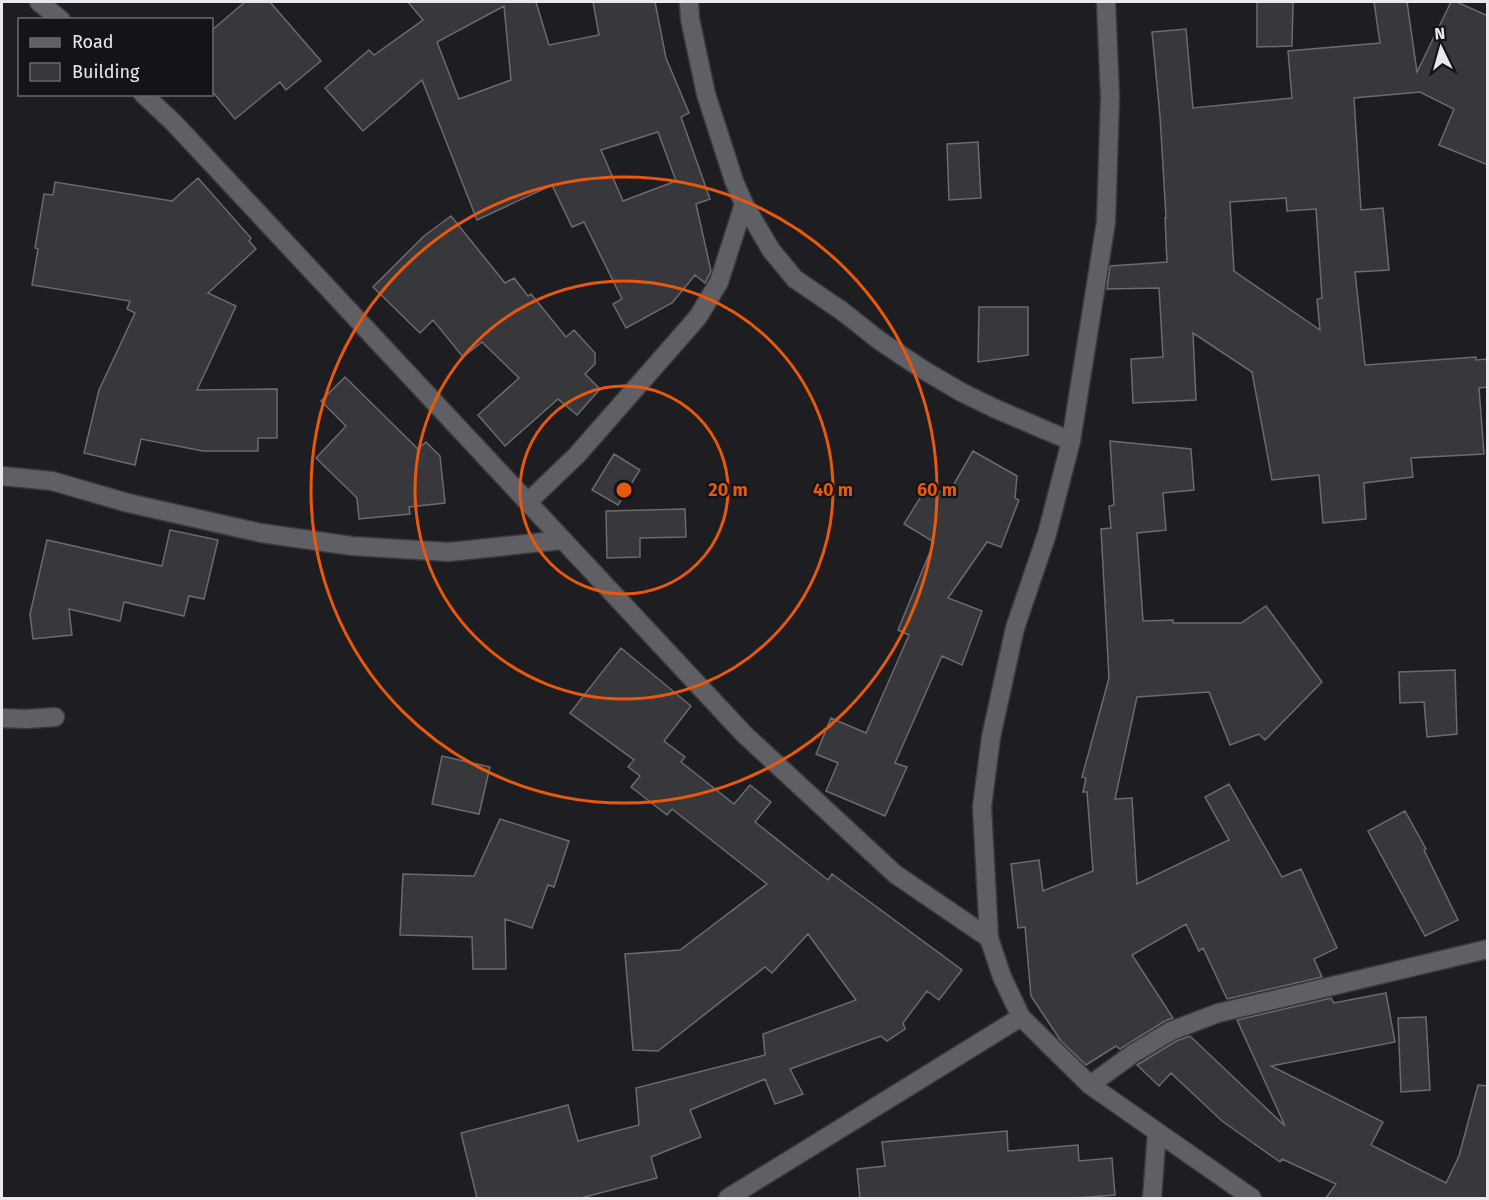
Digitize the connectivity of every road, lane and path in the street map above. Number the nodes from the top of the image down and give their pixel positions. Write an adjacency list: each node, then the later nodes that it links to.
1 (39, 2): 4 (street)
2 (689, 2): 6 (street)
3 (1106, 2): 7 (street)
4 (59, 18)
5 (145, 96): 9 (street)
6 (744, 204): 7 (street); 9 (street)
7 (1071, 441): 13 (street)
8 (2, 476): 10 (street)
9 (528, 502): 10 (street)
10 (563, 540): 13 (street)
11 (55, 717): 12 (street)
12 (2, 718)
13 (988, 938): 15 (street)
14 (1488, 949): 16 (street)
15 (1021, 1017): 16 (street); 18 (street)
16 (1090, 1085): 17 (street)
17 (1157, 1132): 19 (street); 20 (street)
18 (728, 1198)
19 (1152, 1198)
20 (1252, 1198)

